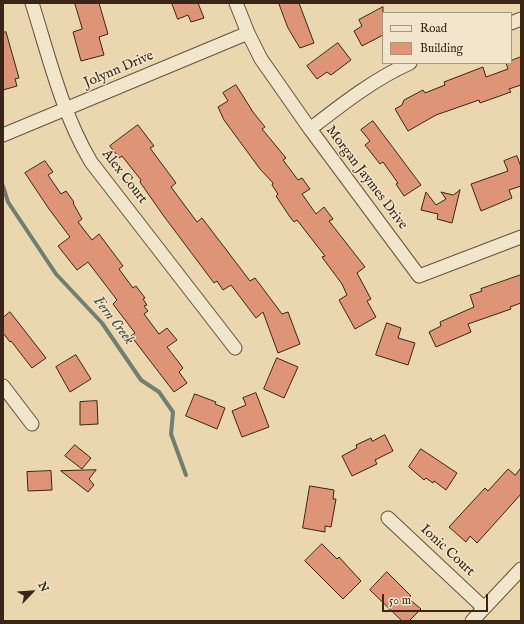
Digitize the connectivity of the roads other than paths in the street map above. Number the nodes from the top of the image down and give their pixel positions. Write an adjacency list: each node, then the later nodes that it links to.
1 (32, 3): 5 (street, Alex Court)
2 (236, 3): 3 (street, Morgan Jaymes Drive)
3 (248, 33): 5 (street, Jolynn Drive); 6 (street, Morgan Jaymes Drive)
4 (408, 64): 6 (street)
5 (66, 110): 7 (street, Jolynn Drive); 9 (street, Alex Court)
6 (310, 129): 8 (street, Morgan Jaymes Drive)
7 (3, 135)
8 (521, 237)
9 (235, 348)
10 (3, 386): 11 (street)
11 (32, 424)
12 (388, 518): 14 (street, Ionic Court)
13 (521, 569): 14 (street)
14 (484, 608): 15 (street)
15 (472, 621)

